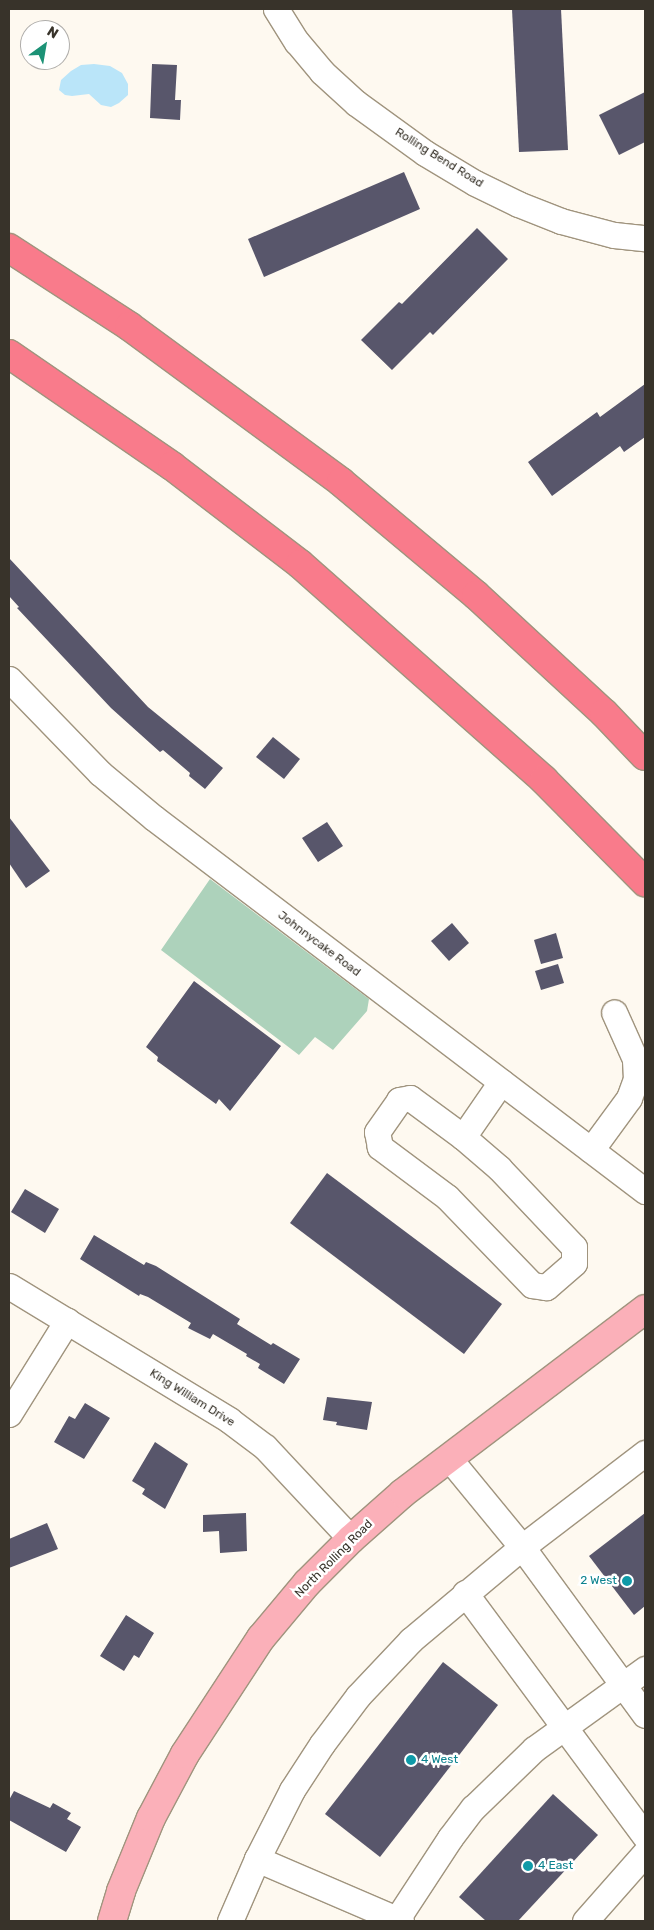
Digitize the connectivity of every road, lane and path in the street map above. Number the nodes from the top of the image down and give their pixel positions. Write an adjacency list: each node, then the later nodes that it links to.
1 (276, 9): 2 (street, Rolling Bend Road)
2 (645, 238)
3 (9, 248): 6 (highway)
4 (9, 354): 7 (highway)
5 (9, 679): 9 (street, Johnnycake Road)
6 (645, 756)
7 (645, 882)
8 (614, 1012): 11 (street)
9 (501, 1082): 10 (street); 11 (street, Johnnycake Road)
10 (463, 1137): 10 (street)
11 (591, 1150): 12 (street, Johnnycake Road)
12 (645, 1191)
13 (9, 1286): 15 (street, King William Drive)
14 (645, 1309): 18 (main road, North Rolling Road)
15 (67, 1321): 16 (street); 19 (street, King William Drive)
16 (9, 1414)
17 (645, 1453): 20 (street)
18 (448, 1457): 19 (main road, North Rolling Road); 20 (street)
19 (351, 1539): 30 (main road, North Rolling Road)
20 (522, 1547): 21 (street); 23 (street)
21 (465, 1593): 25 (street); 28 (street)
22 (645, 1669): 23 (street)
23 (623, 1686): 24 (street); 25 (street)
24 (645, 1715)
25 (564, 1727): 26 (street); 29 (street)
26 (645, 1836)
27 (645, 1853): 32 (street)
28 (257, 1859): 29 (street); 31 (street)
29 (399, 1920)
30 (112, 1921)
31 (230, 1921)
32 (585, 1921)

